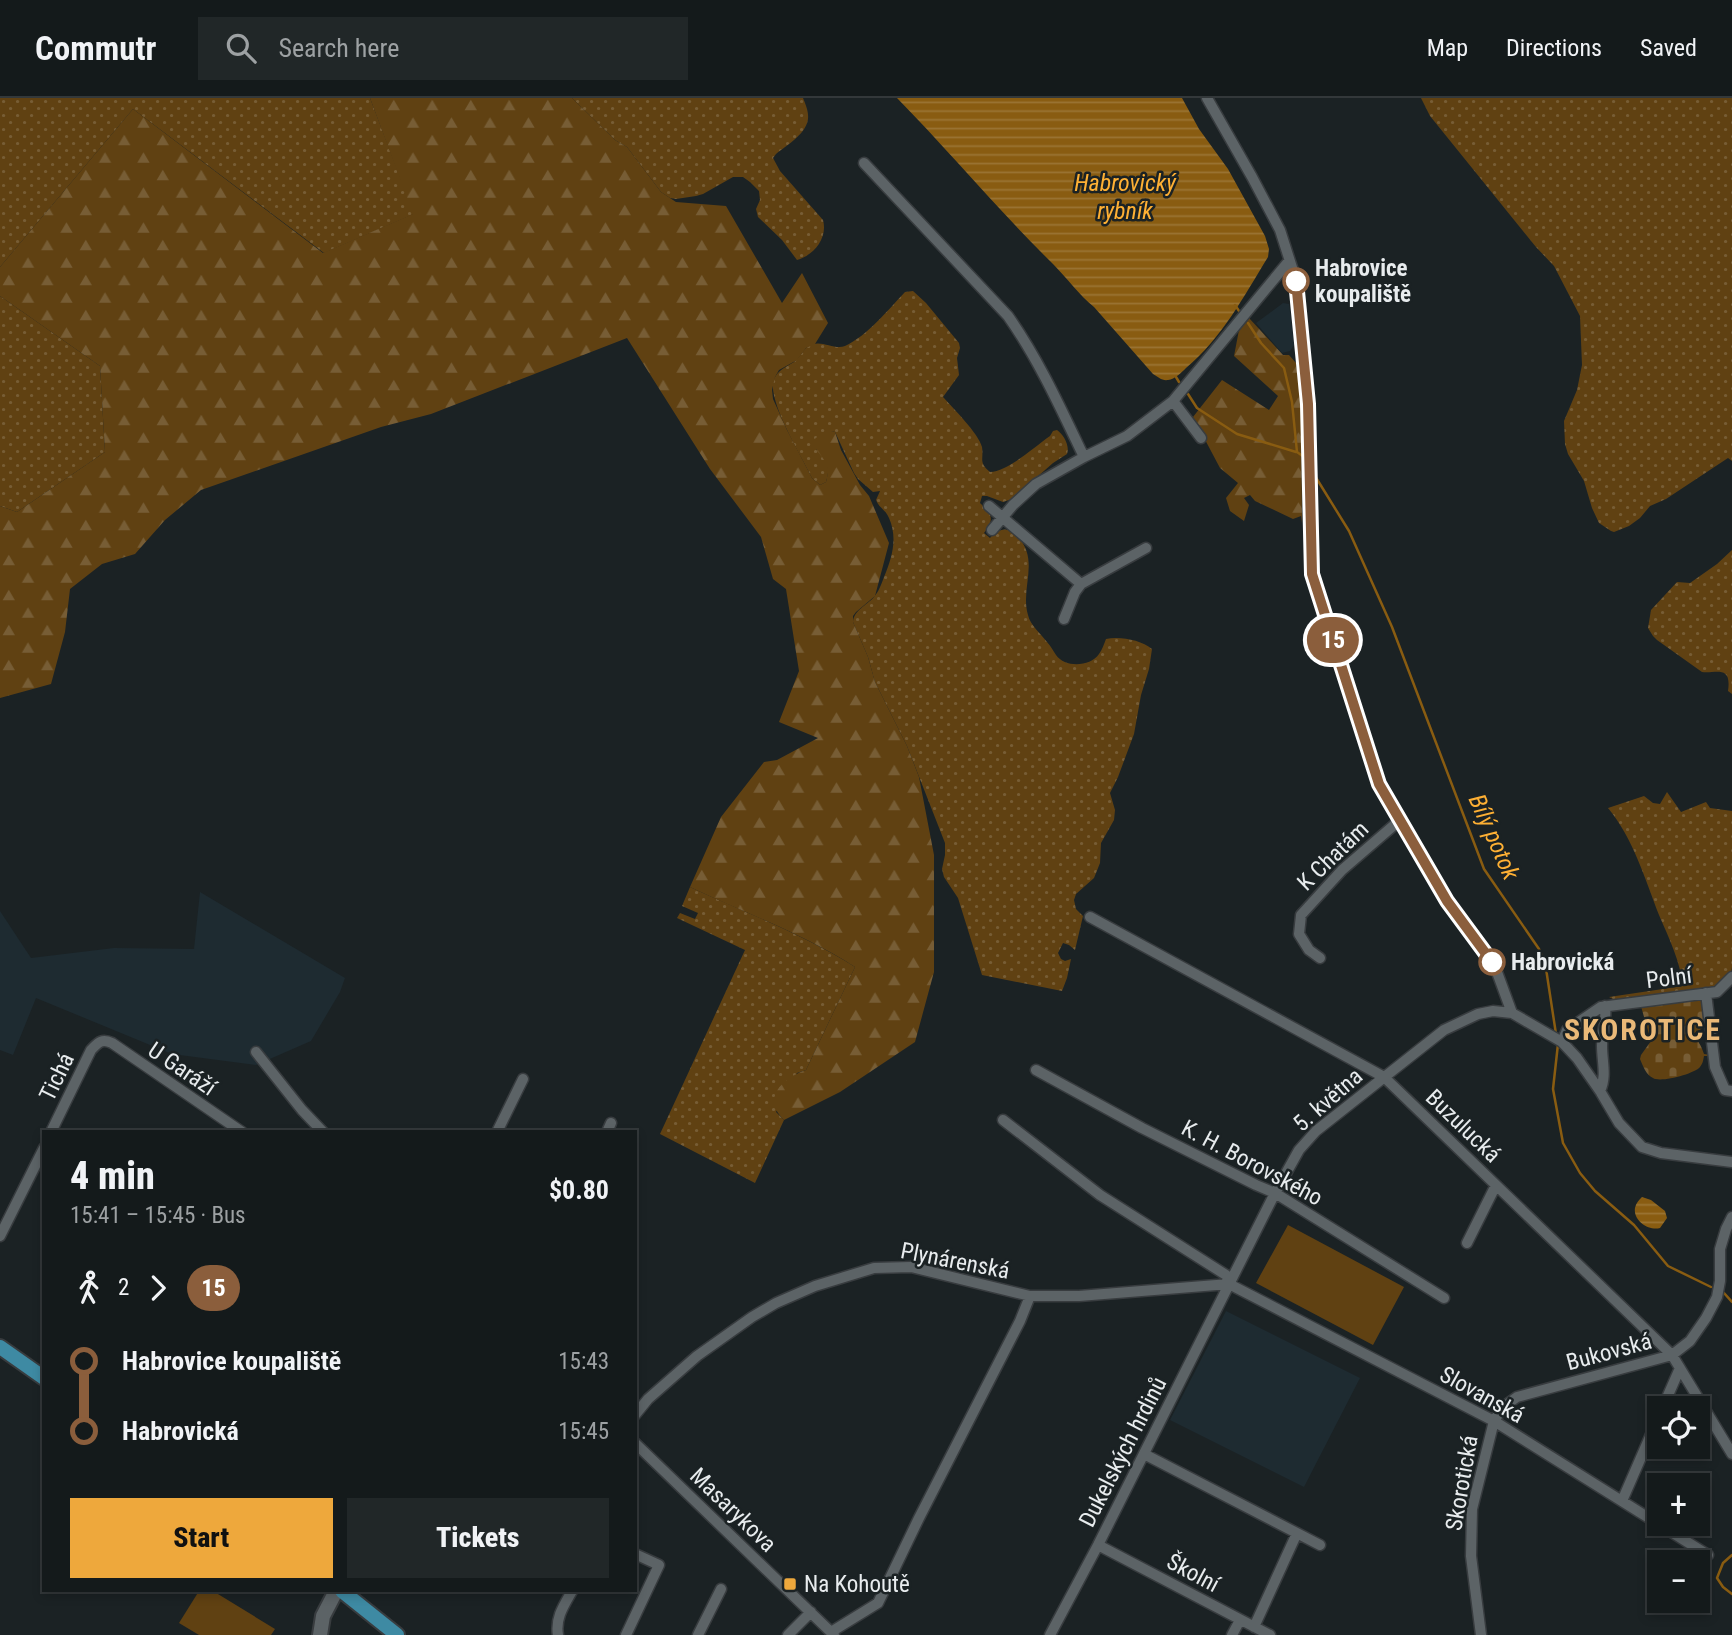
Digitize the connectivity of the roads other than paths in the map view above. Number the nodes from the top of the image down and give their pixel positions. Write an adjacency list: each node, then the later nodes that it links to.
1 (1207, 98): 3 (street, K Chatám)
2 (864, 163): 6 (street)
3 (1289, 261): 4 (street); 13 (street, K Chatám)
4 (1173, 401): 5 (street); 6 (street)
5 (1201, 438)
6 (1084, 457): 8 (street)
7 (989, 506): 8 (street)
8 (1002, 517): 9 (street); 11 (street)
9 (992, 530)
10 (1146, 548): 11 (street)
11 (1081, 584): 12 (street)
12 (1065, 619)
13 (1400, 820): 15 (street, K Chatám); 19 (street, K Chatám)
14 (1090, 917): 24 (street, Buzulucká)
15 (1320, 958)
16 (1732, 977): 17 (street, Polní)
17 (1706, 993): 18 (street, Polní); 27 (street)
18 (1605, 1006): 20 (street, Polní); 26 (street)
19 (1512, 1013): 20 (street); 24 (street, 5. května)
20 (1558, 1040): 26 (street)
21 (100, 1041): 29 (street, Tichá); 30 (street, U Garáží)
22 (256, 1052): 31 (street)
23 (1036, 1070): 36 (street, K. H. Borovského)
24 (1384, 1077): 35 (street, Buzulucká); 36 (street, 5. května)
25 (523, 1079): 32 (street)
26 (1600, 1091): 34 (street)
27 (1732, 1091)
28 (1003, 1120): 40 (street)
29 (52, 1130)
30 (239, 1130)
31 (321, 1130)
32 (498, 1130)
33 (42, 1152): 38 (street)
34 (1732, 1162)
35 (1496, 1185): 39 (street); 44 (street, Buzulucká)
36 (1275, 1192): 40 (street, 5. května); 42 (street, K. H. Borovského)
37 (1732, 1217): 44 (street, Bukovská)
38 (0, 1236)
39 (1466, 1243)
40 (1229, 1284): 41 (street, Plynárenská); 49 (street, Slovanská); 52 (street, Dukelských hrdinů)
41 (1030, 1296): 48 (street, Plynárenská); 67 (street)
42 (1444, 1298)
43 (0, 1347): 46 (main road)
44 (1672, 1355): 45 (street, Buzulucká); 49 (street, Bukovská)
45 (1680, 1368): 47 (street); 53 (street, Buzulucká)
46 (42, 1377)
47 (1668, 1396)
48 (637, 1413)
49 (1494, 1421): 54 (street, Slovanská); 77 (street, Skorotická)
50 (1647, 1444): 54 (street)
51 (637, 1445): 64 (street, Masarykova)
52 (1144, 1454): 55 (street); 56 (street, Dukelských hrdinů)
53 (1732, 1454)
54 (1622, 1501): 58 (street, Slovanská)
55 (1297, 1534): 57 (street); 66 (street)
56 (1098, 1545): 65 (street, Školní); 74 (street, Dukelských hrdinů)
57 (1320, 1545)
58 (1700, 1550)
59 (637, 1555): 71 (street)
60 (721, 1589): 72 (street)
61 (335, 1592): 68 (street)
62 (343, 1592): 69 (main road)
63 (571, 1592): 70 (street)
64 (811, 1612): 67 (street, Masarykova); 73 (street)
65 (1240, 1620): 66 (street, Školní); 75 (street)
66 (1254, 1627): 76 (street, Školní)
67 (833, 1634)
68 (320, 1635)
69 (397, 1635)
70 (558, 1635)
71 (626, 1635)
72 (698, 1635)
73 (788, 1635)
74 (1049, 1635)
75 (1232, 1635)
76 (1270, 1635)
77 (1481, 1635)

